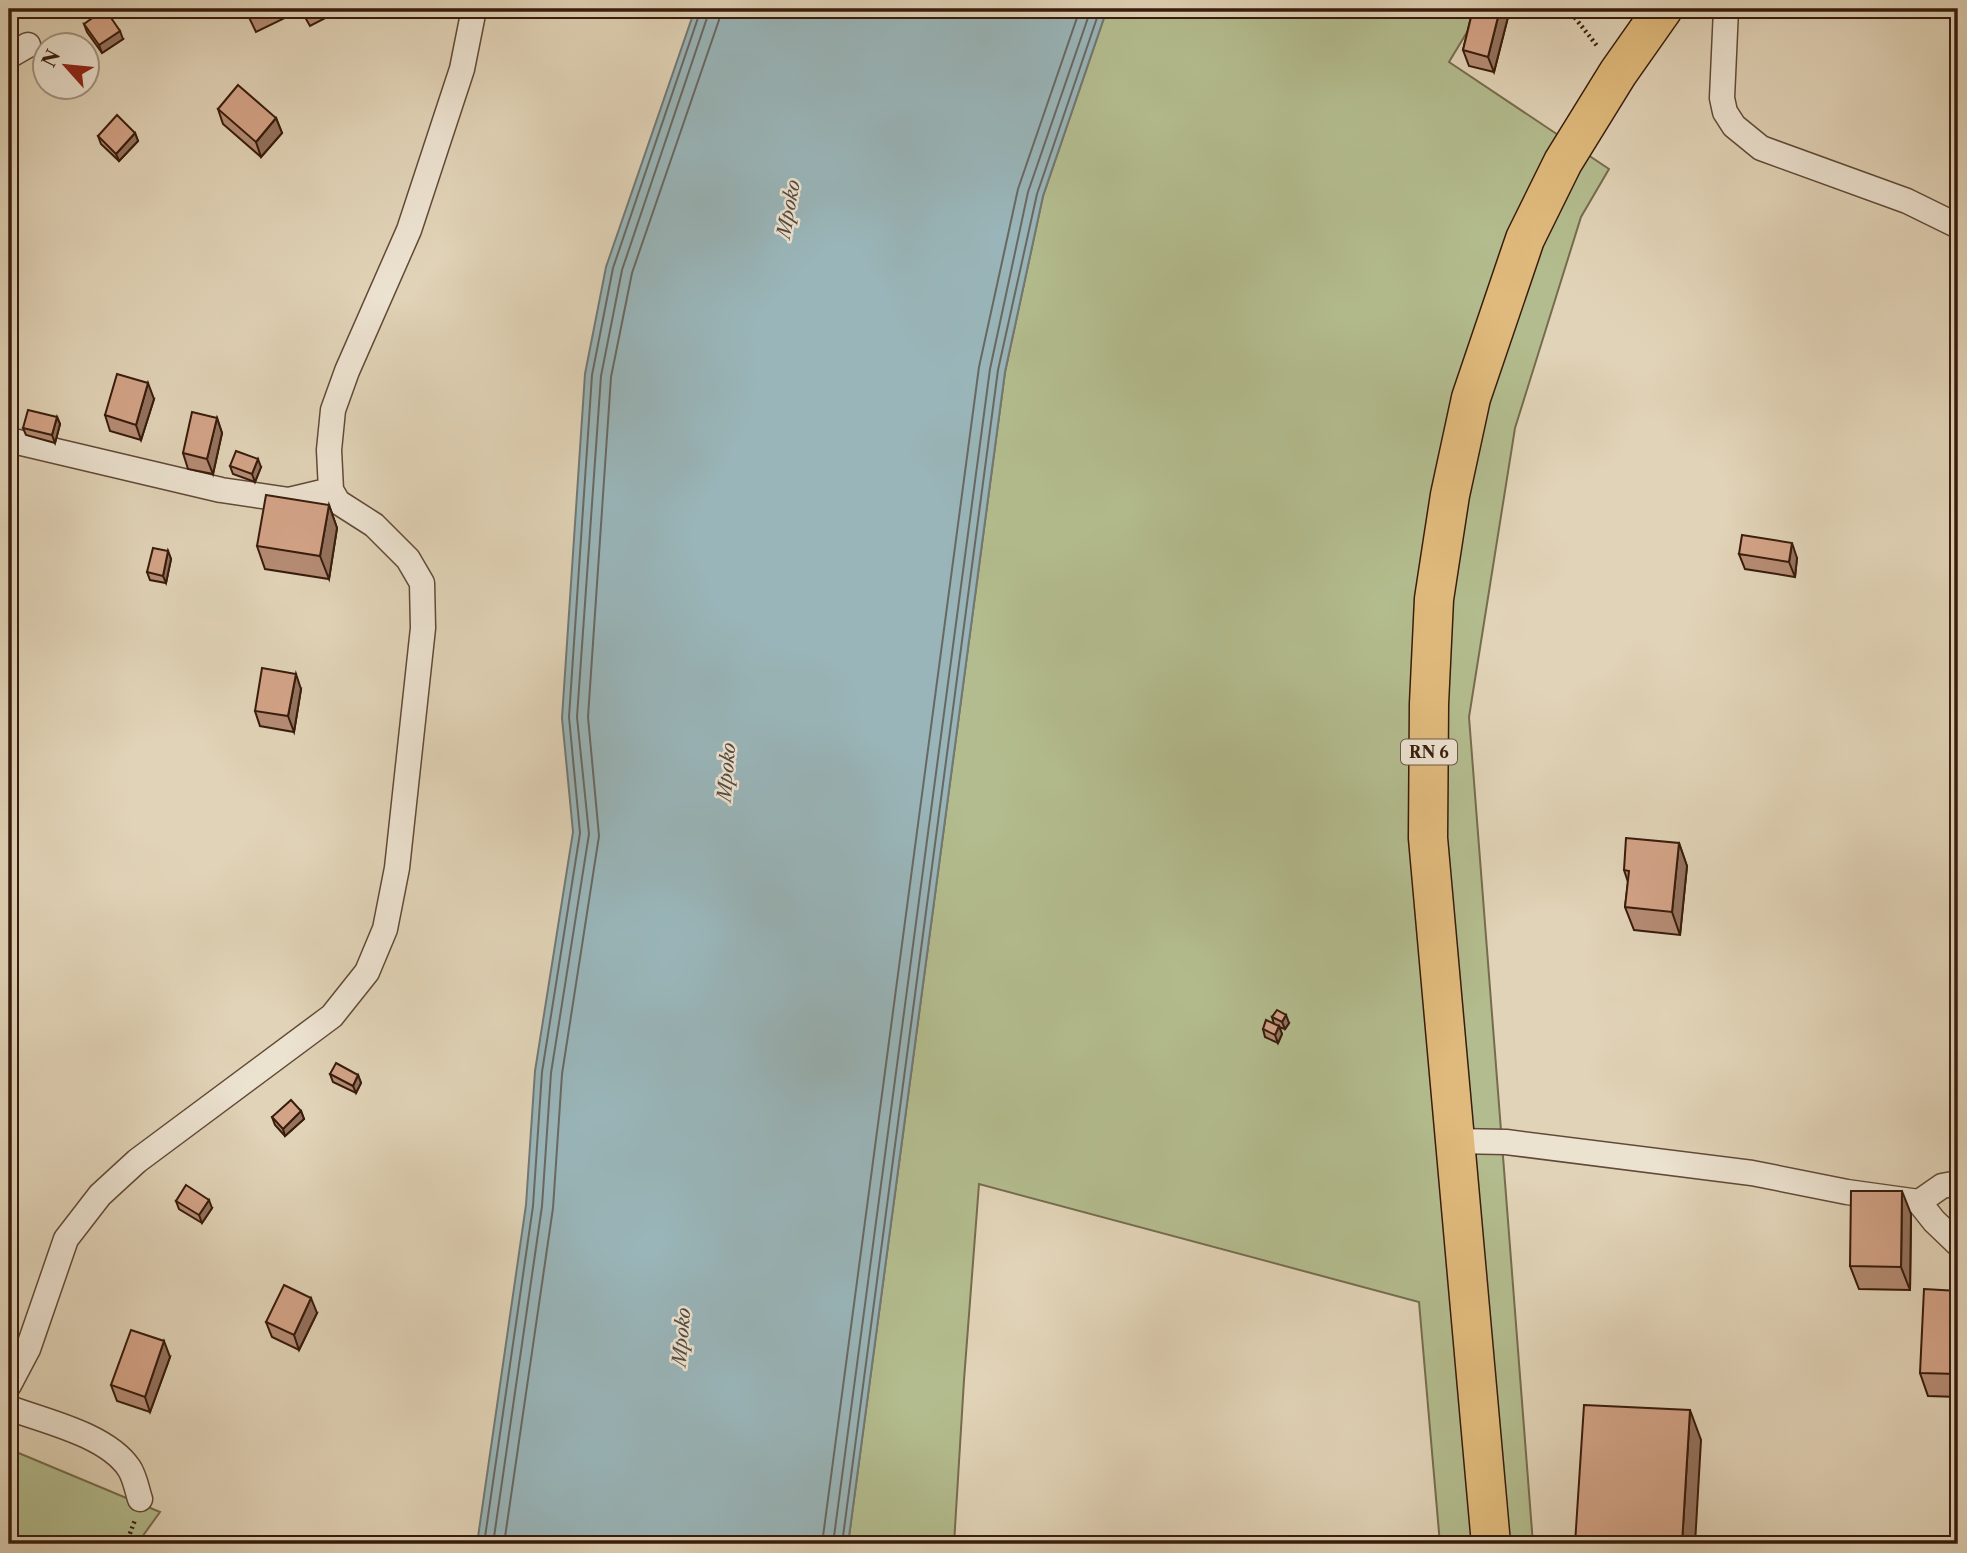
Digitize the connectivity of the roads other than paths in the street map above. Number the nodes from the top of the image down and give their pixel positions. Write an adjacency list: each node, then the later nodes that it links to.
1 (474, 9): 6 (street)
2 (1663, 9): 7 (main road, RN 6)
3 (1726, 9): 4 (street)
4 (1958, 226)
5 (9, 440): 6 (street)
6 (331, 490): 11 (street)
7 (1455, 1141): 9 (street); 14 (main road, RN 6)
8 (1958, 1184): 9 (street)
9 (1919, 1202): 10 (street)
10 (1958, 1244)
11 (9, 1385)
12 (9, 1408): 13 (street)
13 (140, 1499)
14 (1491, 1544)

